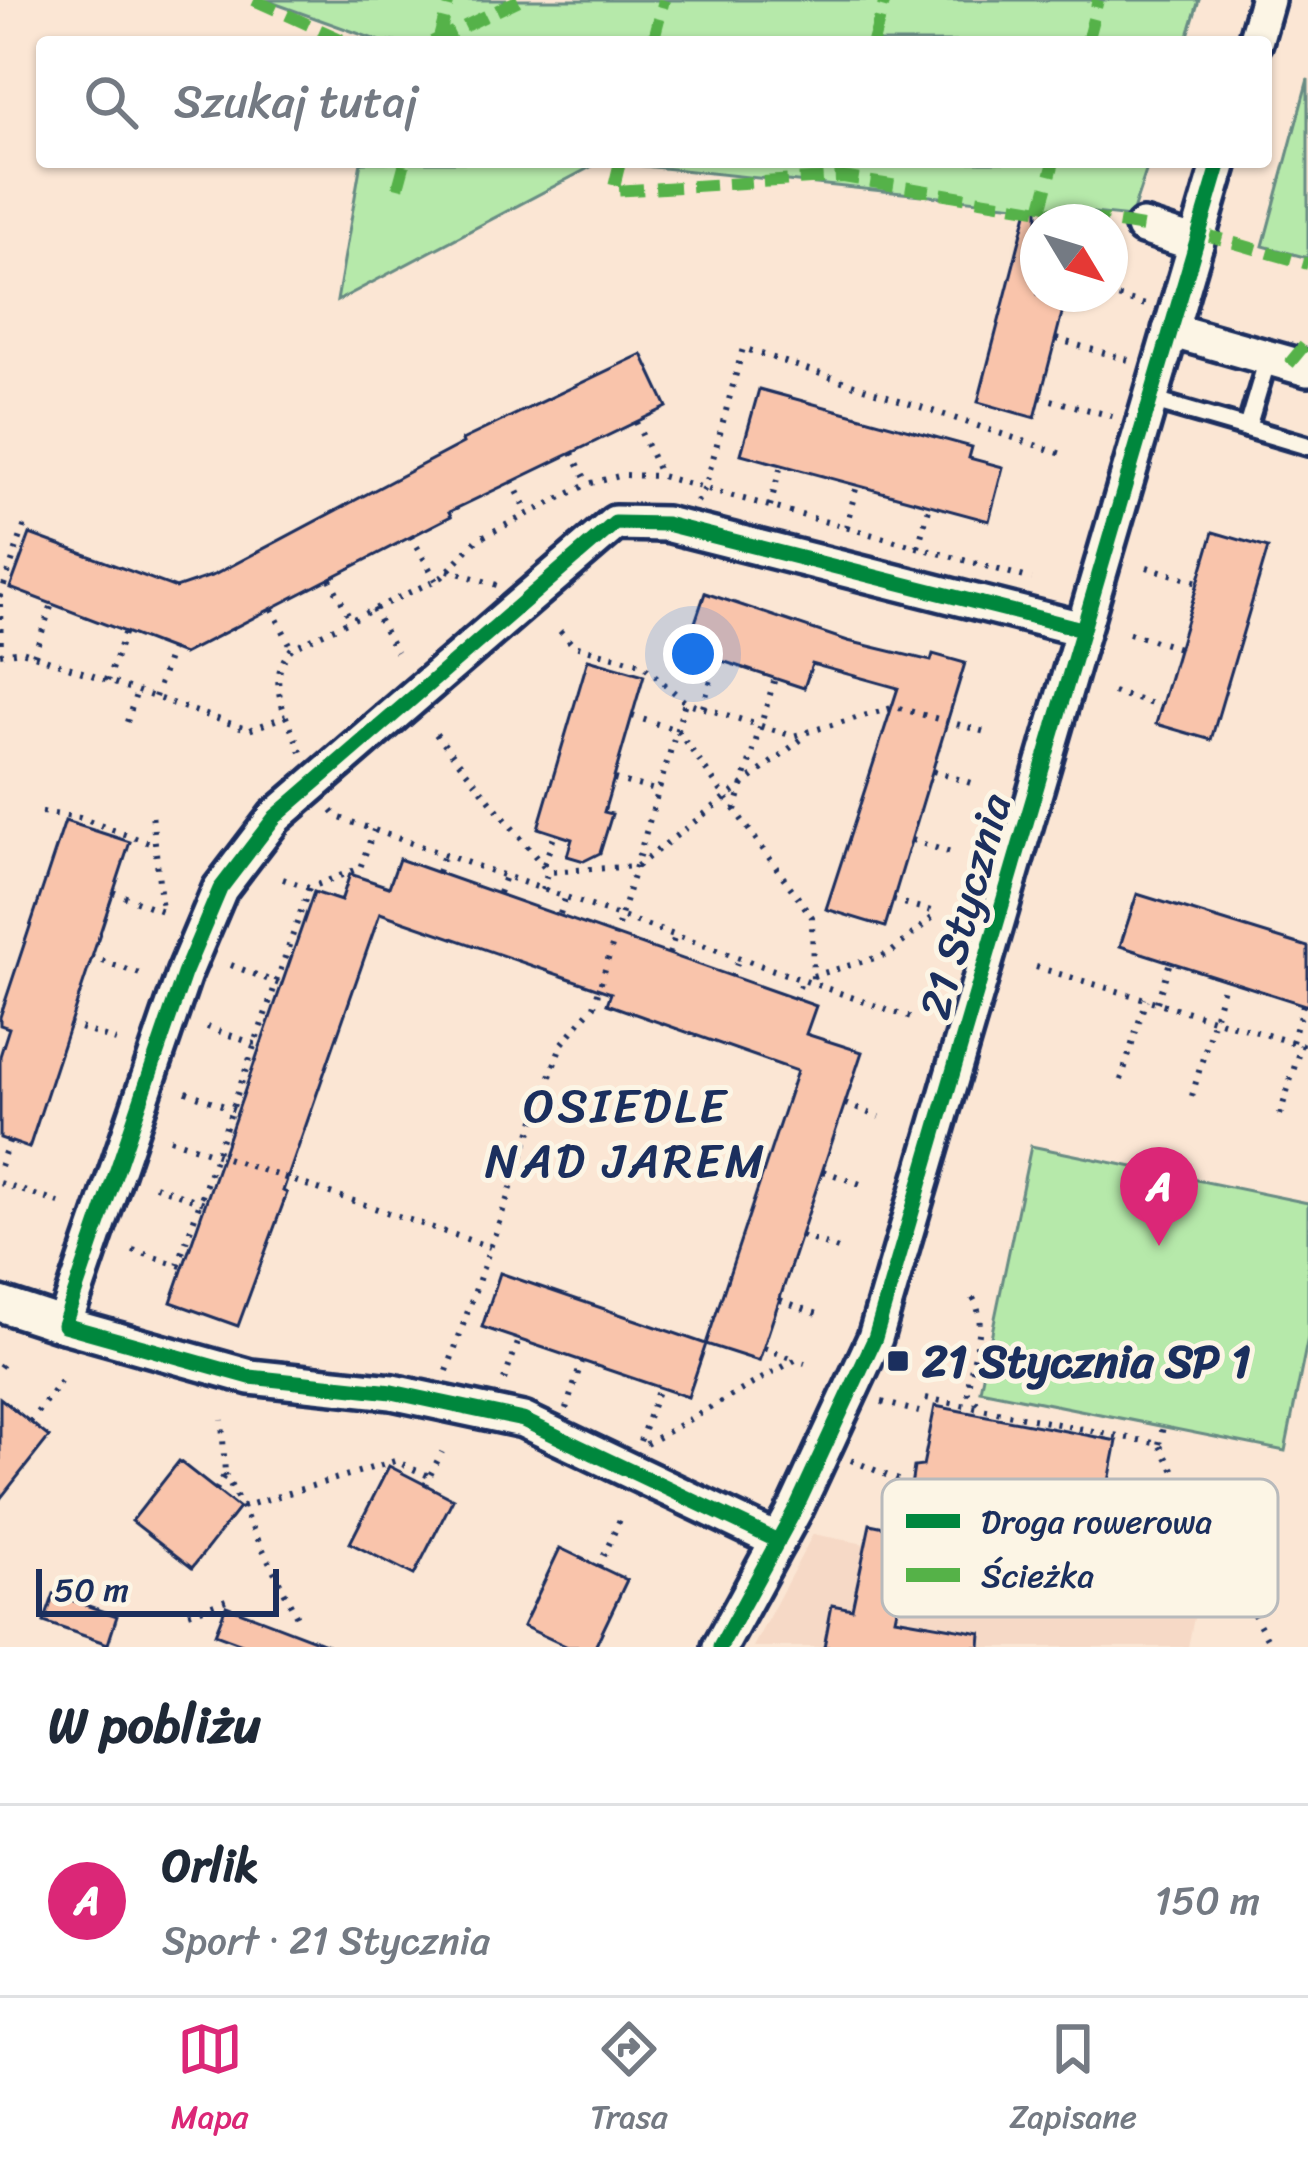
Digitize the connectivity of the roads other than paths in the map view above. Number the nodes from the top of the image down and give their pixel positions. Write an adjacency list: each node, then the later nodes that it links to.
1 (1268, 0): 2 (street)
2 (1257, 36)
3 (1218, 168): 5 (street, 21 Stycznia)
4 (1143, 227): 5 (street)
5 (1196, 244): 6 (street, 21 Stycznia)
6 (1170, 330): 7 (street); 9 (street, 21 Stycznia)
7 (1268, 358): 8 (street); 10 (lane)
8 (1308, 369)
9 (1151, 397): 10 (lane); 12 (street, 21 Stycznia)
10 (1247, 428): 11 (lane)
11 (1308, 446)
12 (1082, 629): 14 (street); 15 (street, 21 Stycznia)
13 (0, 1304): 14 (street)
14 (64, 1325): 15 (street)
15 (778, 1541): 16 (street, 21 Stycznia)
16 (721, 1647)

